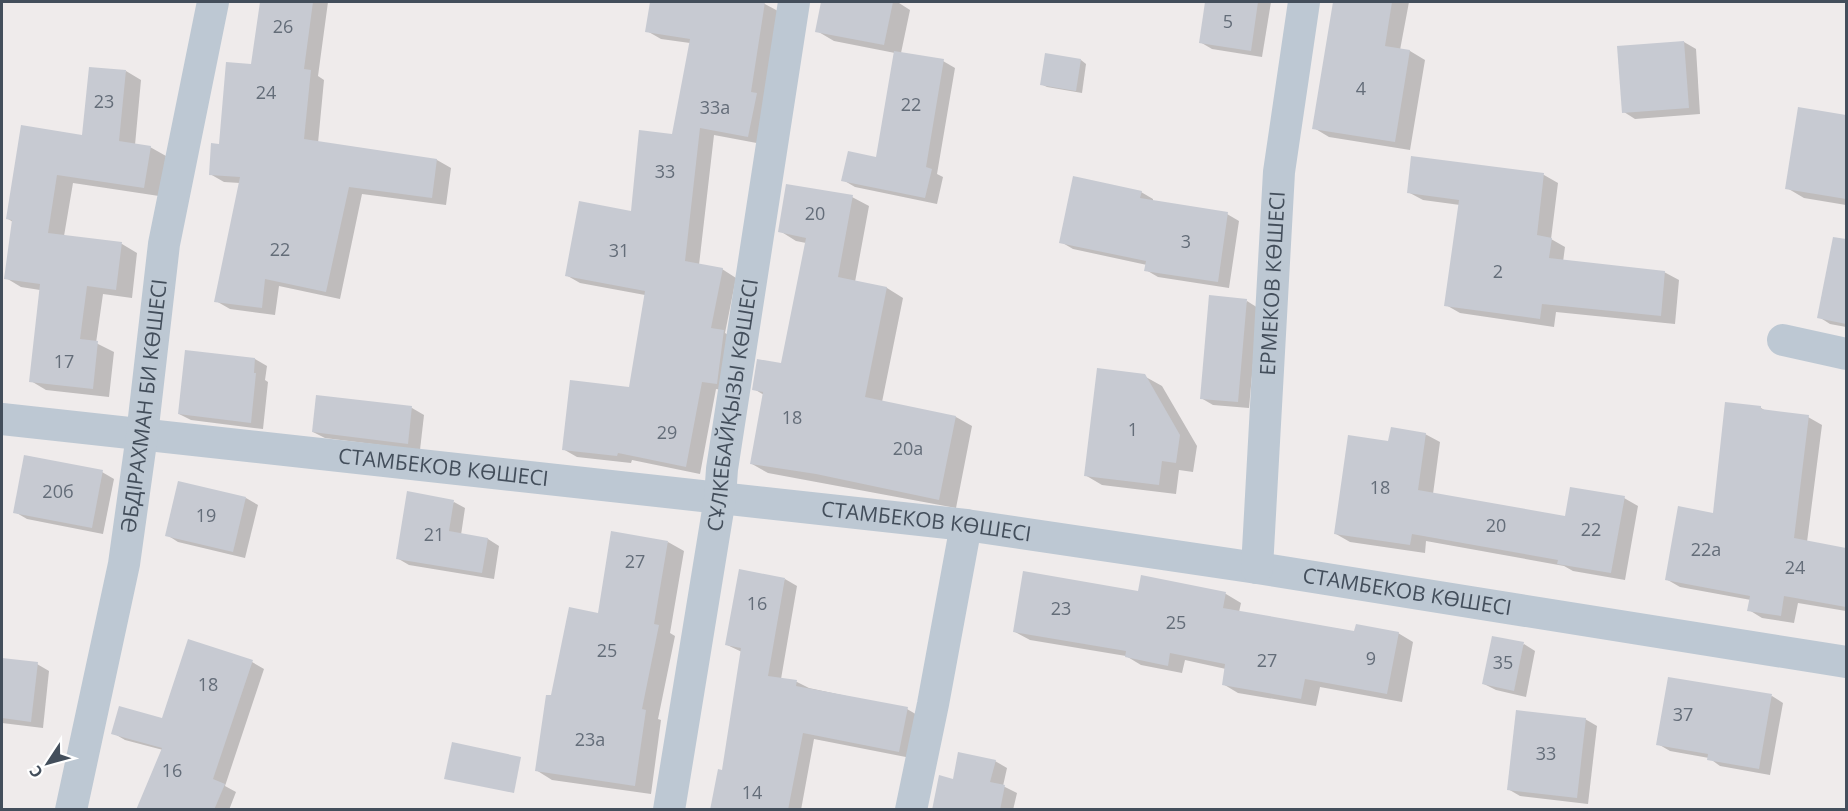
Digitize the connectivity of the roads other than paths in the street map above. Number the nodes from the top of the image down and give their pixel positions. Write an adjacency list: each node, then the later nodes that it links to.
1 (213, 2): 7 (street, ӘБДІРАХМАН БИ КӨШЕСІ)
2 (794, 2): 8 (street, СҰЛКЕБАЙҚЫЗЫ КӨШЕСІ)
3 (1304, 2): 10 (street, ЕРМЕКОВ КӨШЕСІ)
4 (1784, 340): 5 (street)
5 (1846, 354)
6 (2, 420): 7 (street, СТАМБЕКОВ КӨШЕСІ)
7 (142, 435): 8 (street, СТАМБЕКОВ КӨШЕСІ); 12 (street, ӘБДІРАХМАН БИ КӨШЕСІ)
8 (720, 498): 9 (street, СТАМБЕКОВ КӨШЕСІ); 13 (street, СҰЛКЕБАЙҚЫЗЫ КӨШЕСІ)
9 (966, 525): 10 (street, СТАМБЕКОВ КӨШЕСІ); 14 (street)
10 (1257, 568): 11 (street, СТАМБЕКОВ КӨШЕСІ)
11 (1846, 662)
12 (71, 810)
13 (669, 810)
14 (911, 810)

